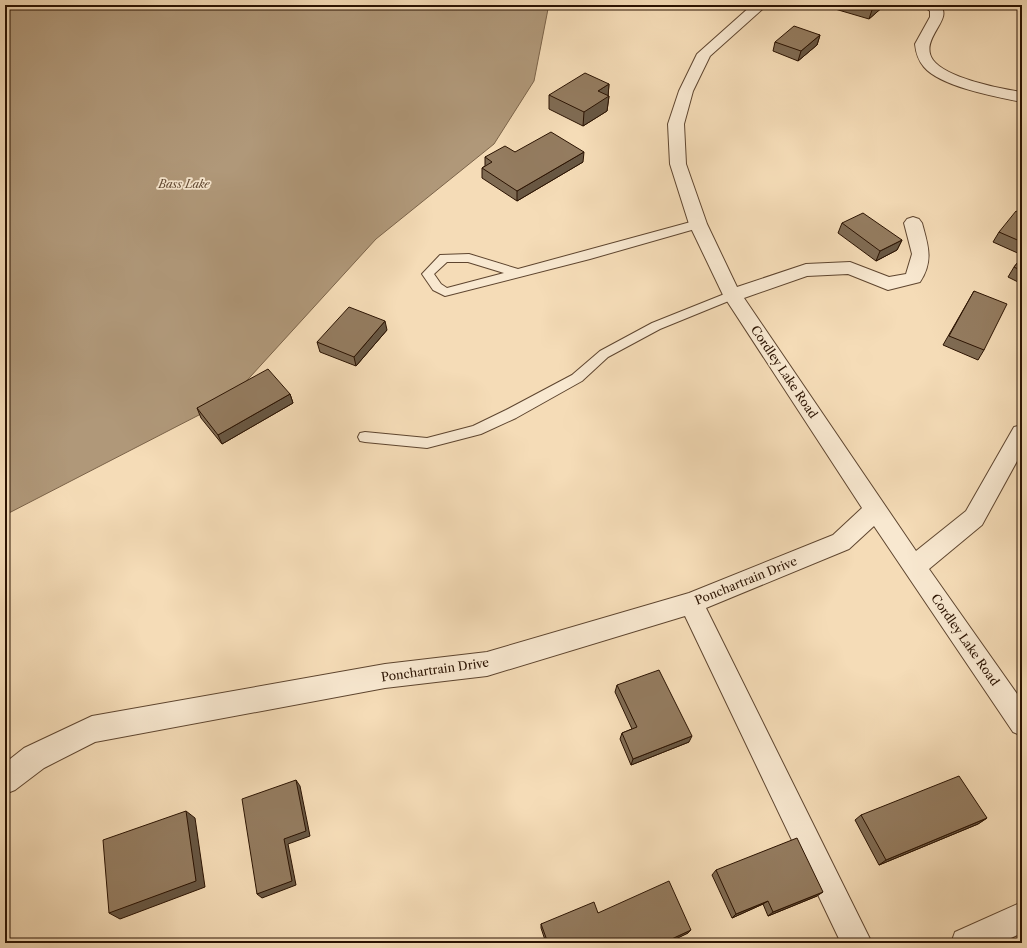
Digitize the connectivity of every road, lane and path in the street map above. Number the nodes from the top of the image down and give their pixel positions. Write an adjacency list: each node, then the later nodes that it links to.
1 (760, 5): 5 (street, Cordley Lake Road)
2 (929, 5): 3 (street)
3 (1022, 97)
4 (913, 223): 7 (street)
5 (698, 224): 6 (lane); 7 (street, Cordley Lake Road)
6 (517, 273): 6 (lane)
7 (732, 295): 9 (lane); 10 (street, Cordley Lake Road)
8 (1022, 433): 11 (street)
9 (365, 437)
10 (876, 510): 11 (street, Cordley Lake Road); 12 (street, Ponchartrain Drive)
11 (914, 567): 13 (street, Cordley Lake Road)
12 (691, 603): 14 (street, Ponchartrain Drive); 16 (street)
13 (1022, 723)
14 (5, 780)
15 (1022, 916): 17 (street)
16 (857, 943)
17 (966, 943)

